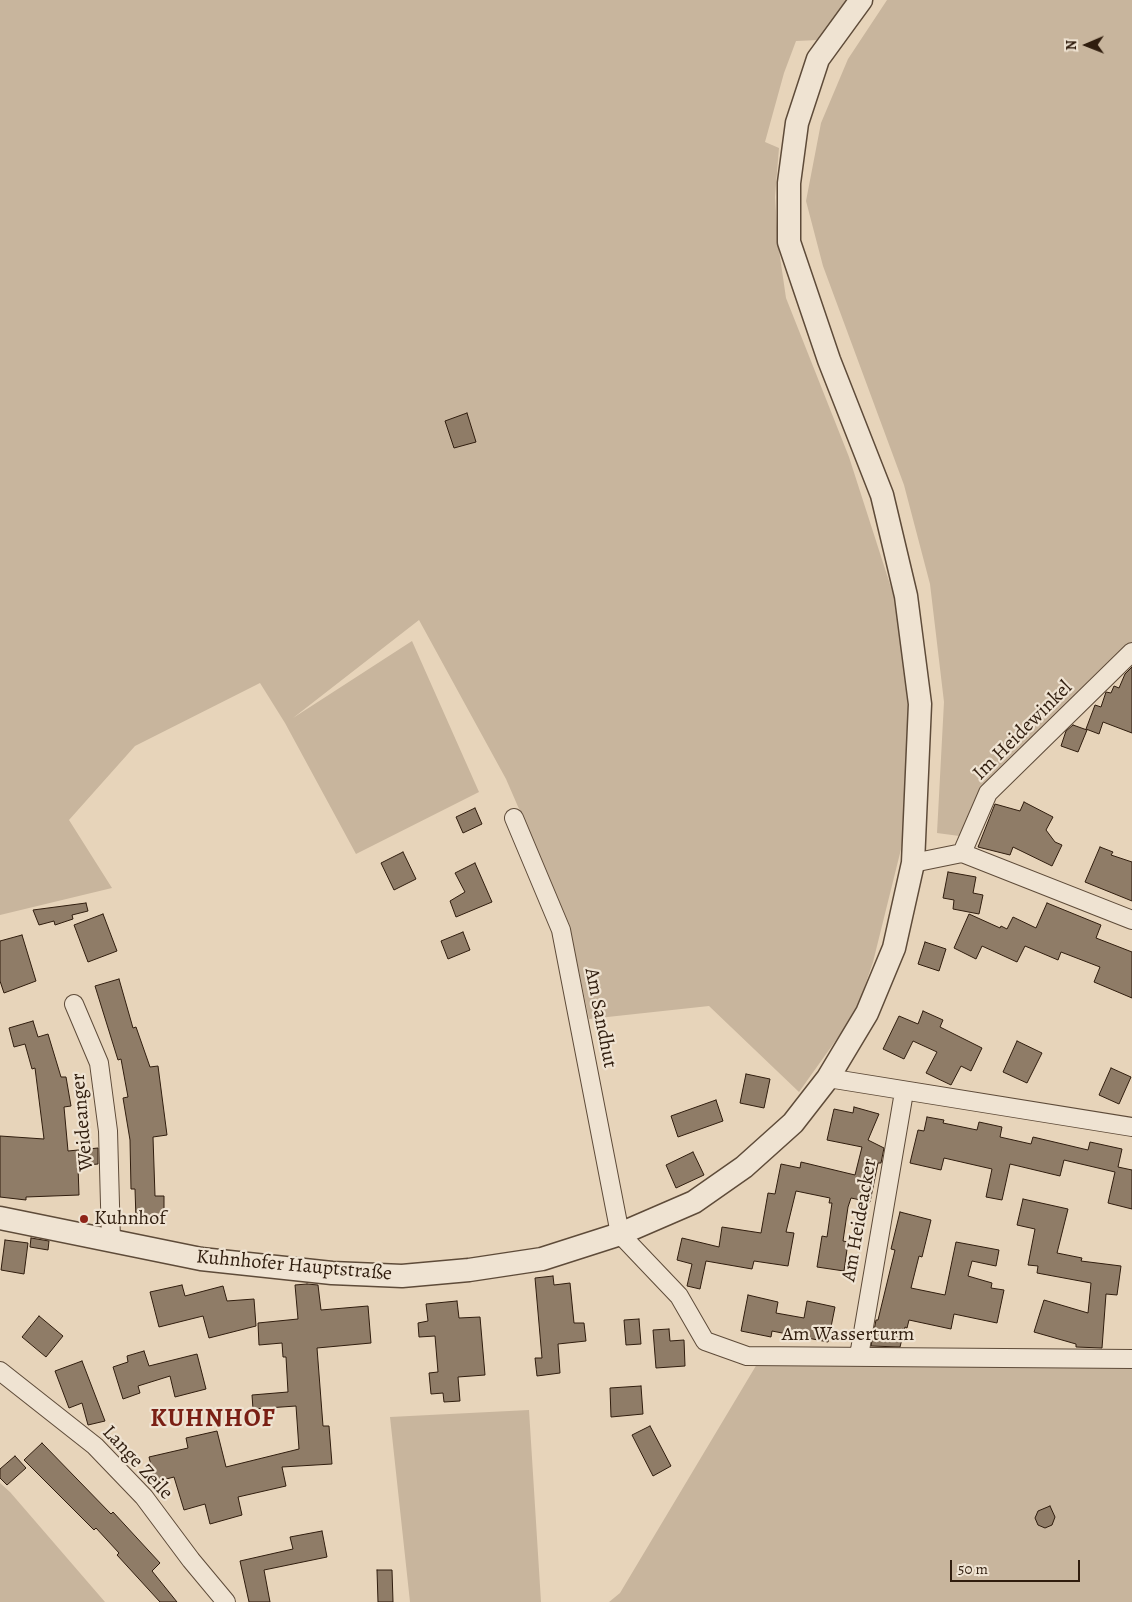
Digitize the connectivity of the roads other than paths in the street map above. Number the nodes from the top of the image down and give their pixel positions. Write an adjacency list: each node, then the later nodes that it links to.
1 (861, 0): 5 (street, Kuhnhofer Hauptstraße)
2 (1132, 652): 4 (street, Im Heidewinkel)
3 (514, 818): 12 (street, Am Sandhut)
4 (962, 853): 5 (street); 6 (street)
5 (913, 863): 8 (street, Kuhnhofer Hauptstraße)
6 (1132, 920)
7 (74, 1004): 13 (street, Weideanger)
8 (828, 1078): 9 (street); 12 (street, Kuhnhofer Hauptstraße)
9 (904, 1092): 10 (street); 14 (street, Am Heideacker)
10 (1132, 1127)
11 (0, 1218): 13 (street, Kuhnhofer Hauptstraße)
12 (620, 1234): 13 (street, Kuhnhofer Hauptstraße); 14 (street, Am Wasserturm)
13 (112, 1241)
14 (858, 1356): 15 (street, Am Wasserturm)
15 (1132, 1359)
16 (0, 1371): 17 (street, Lange Zeile)
17 (226, 1602)

